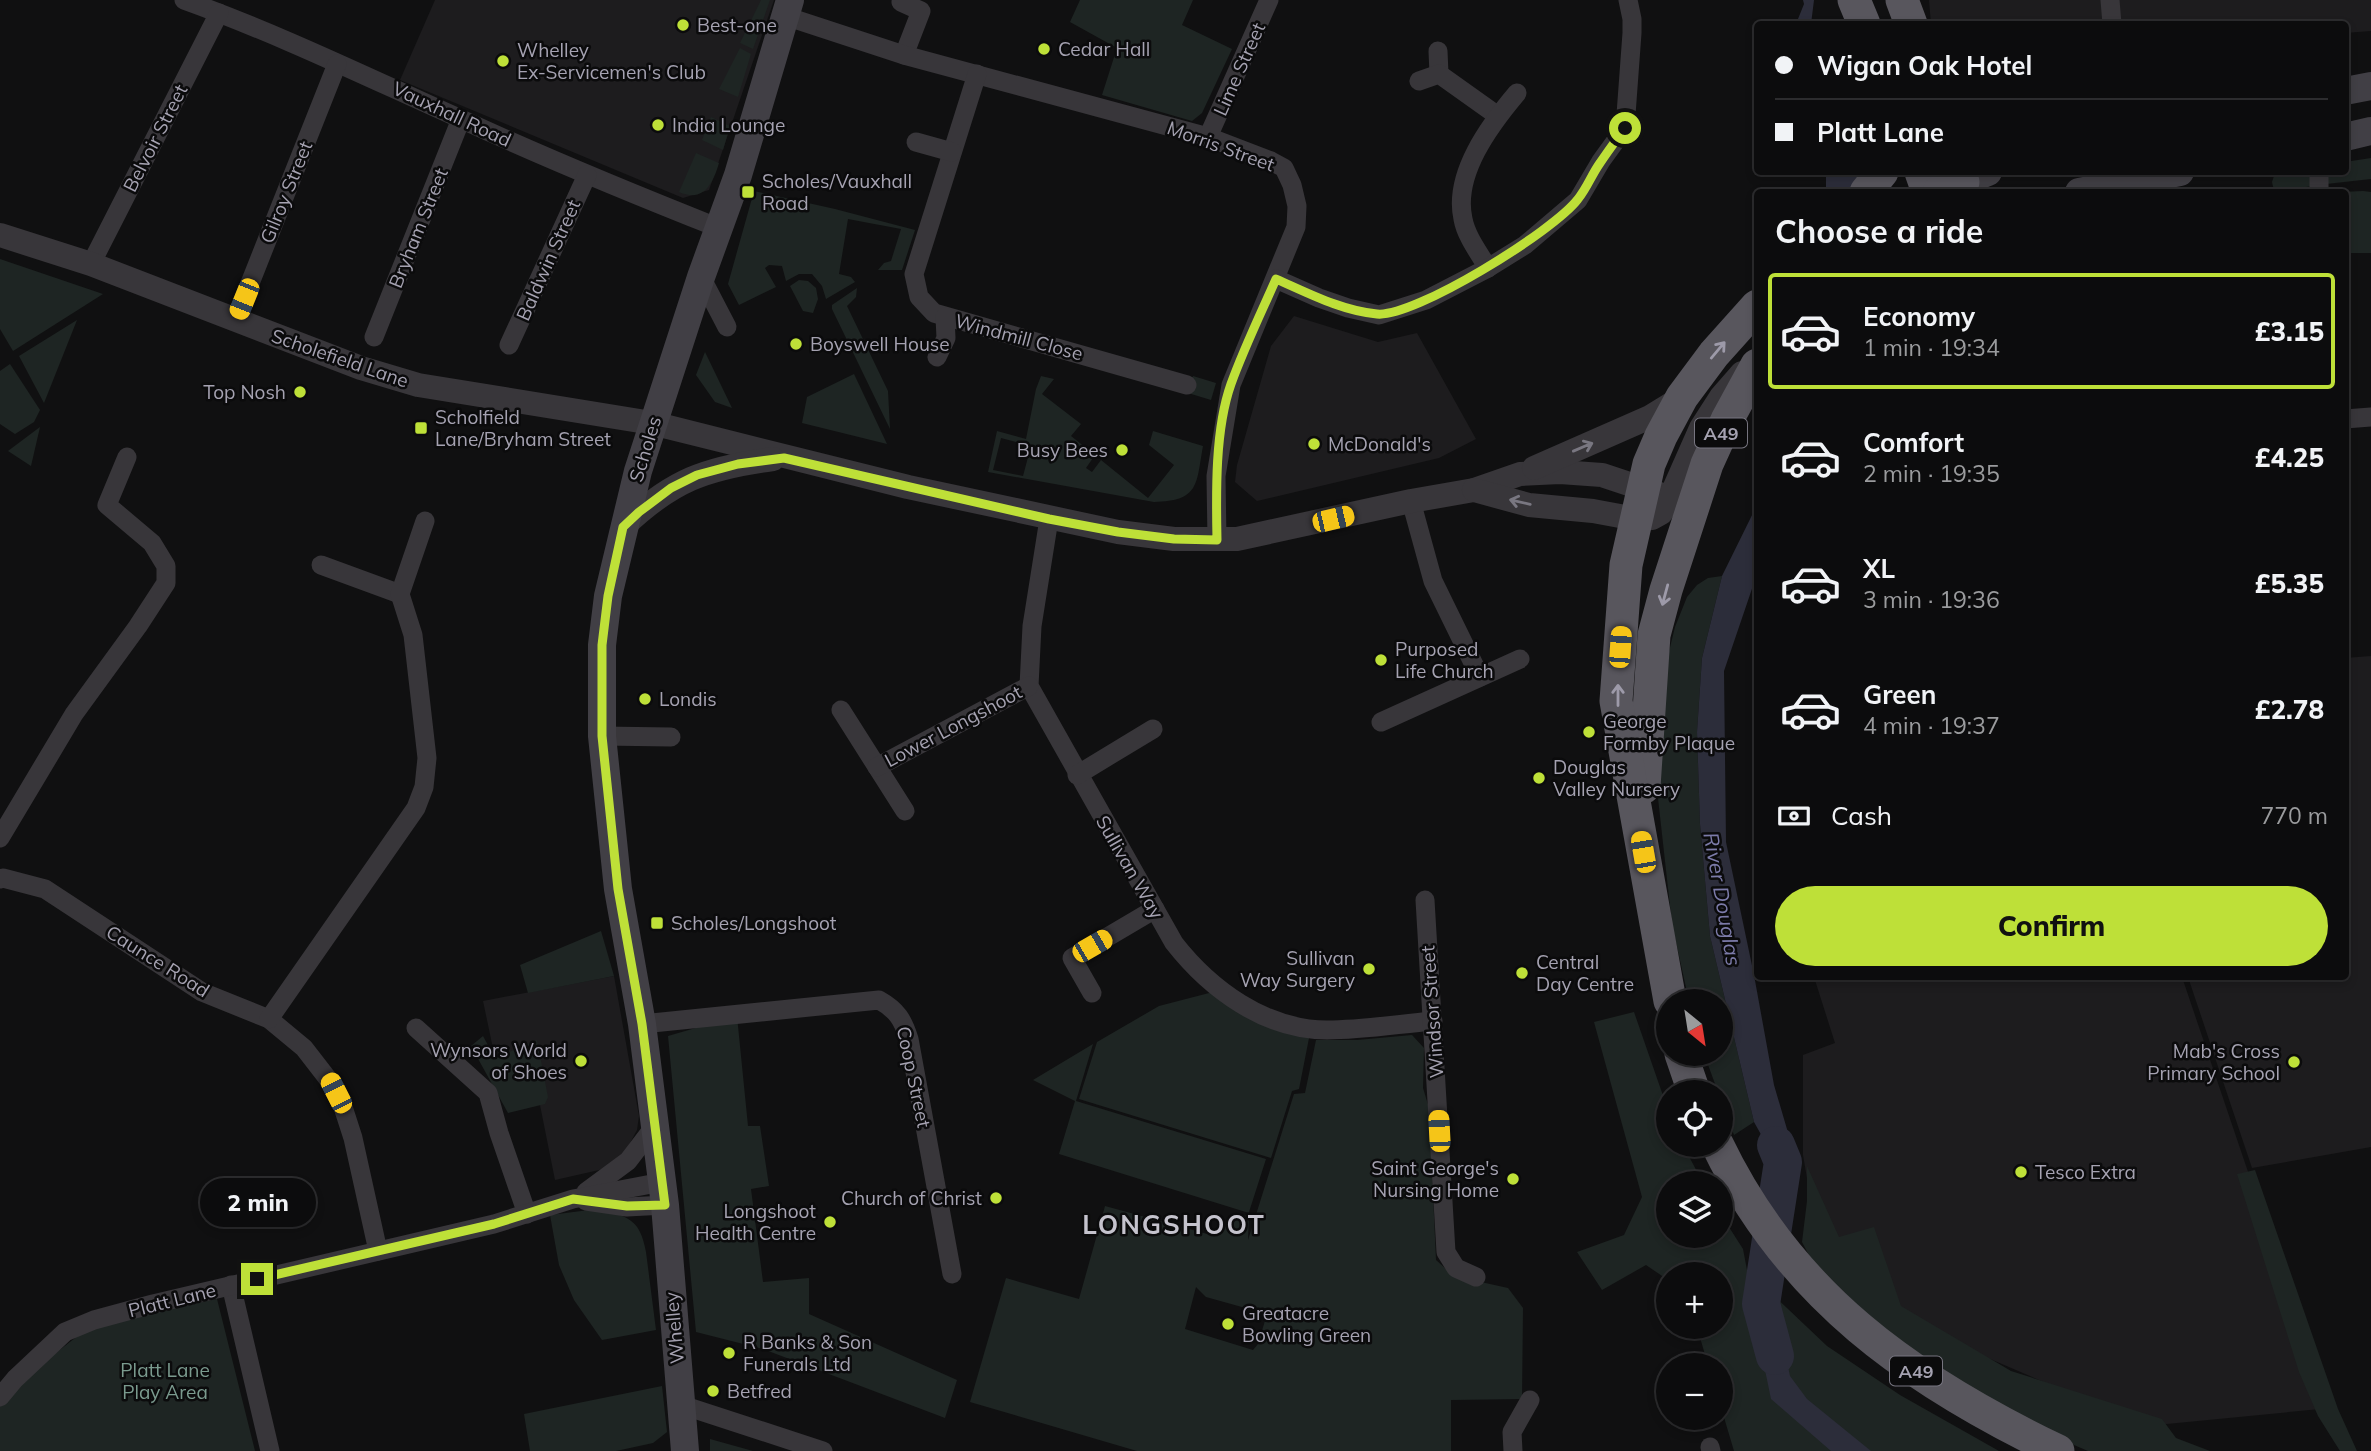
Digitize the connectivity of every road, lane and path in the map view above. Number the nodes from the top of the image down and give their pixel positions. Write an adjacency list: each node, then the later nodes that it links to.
1 (184, 0): 9 (street, Vauxhall Road)
2 (902, 0): 14 (street)
3 (1269, 0): 26 (street, Lime Street)
4 (1628, 0): 37 (street)
5 (1854, 0): 10 (highway)
6 (1902, 0): 11 (highway)
7 (2110, 0): 12 (street)
8 (787, 8): 14 (street, Morris Street); 34 (main road, Scholes)
9 (219, 13): 15 (street, Vauxhall Road); 36 (street, Belvoir Street)
10 (1863, 21)
11 (1910, 21)
12 (2112, 21)
13 (1438, 51): 17 (street)
14 (904, 55): 16 (street, Morris Street)
15 (337, 64): 23 (street, Vauxhall Road); 42 (street, Gilroy Street)
16 (977, 74): 26 (street, Morris Street); 28 (street, Windmill Close)
17 (1439, 74): 18 (street); 22 (street)
18 (1419, 81)
19 (2371, 86): 20 (main road)
20 (2349, 90)
21 (1517, 93): 22 (street)
22 (1498, 116): 37 (street)
23 (461, 120): 29 (street, Vauxhall Road); 44 (street, Bryham Street)
24 (2371, 131): 25 (main road)
25 (2349, 136)
26 (1208, 137): 39 (street, Morris Street)
27 (916, 142): 28 (street)
28 (952, 152): 41 (street, Windmill Close)
29 (587, 175): 34 (street, Vauxhall Road); 45 (street, Baldwin Street)
30 (1880, 175): 32 (highway)
31 (2165, 175): 33 (main road)
32 (1868, 189)
33 (2094, 189)
34 (719, 228): 38 (main road, Scholes)
35 (0, 235): 36 (street, Scholefield Lane)
36 (90, 264): 42 (street, Scholefield Lane)
37 (1488, 268): 39 (street)
38 (701, 277): 43 (street); 53 (main road, Scholes)
39 (1276, 279): 63 (street, Morris Street)
40 (1754, 309): 50 (highway, A49, one-way to 40)
41 (945, 317): 46 (street); 49 (street, Windmill Close)
42 (235, 321): 53 (street, Scholefield Lane)
43 (727, 327)
44 (374, 337)
45 (509, 345)
46 (937, 357)
47 (1754, 359): 59 (street)
48 (1754, 370): 59 (highway, A49)
49 (1187, 385)
50 (1682, 397): 56 (street, one-way to 50); 59 (highway, A49)
51 (2371, 417): 52 (street)
52 (2349, 419)
53 (652, 423): 55 (street, Scholefield Lane); 62 (main road, Scholes)
54 (127, 457): 78 (street)
55 (784, 458): 60 (street, Scholefield Lane); 62 (street)
56 (1520, 474): 57 (street); 59 (street)
57 (1474, 491): 58 (street, Scholefield Lane); 59 (street, one-way to 57)
58 (1411, 502): 63 (street, Scholefield Lane); 67 (street)
59 (1660, 502): 77 (highway, A49, one-way to 77); 77 (highway, A49, one-way to 59)
60 (1049, 519): 63 (street, Scholefield Lane); 68 (street)
61 (425, 521): 65 (street)
62 (623, 527): 72 (main road, Scholes)
63 (1217, 540)
64 (321, 565): 65 (street)
65 (400, 594): 84 (street)
66 (1520, 659): 67 (street)
67 (1480, 677): 70 (street)
68 (1029, 686): 74 (street, Lower Longshoot); 75 (street, Sullivan Way)
69 (841, 710): 74 (street, Lower Longshoot)
70 (1381, 722)
71 (1153, 729): 75 (street)
72 (602, 736): 73 (street); 86 (main road, Scholes)
73 (671, 737)
74 (877, 767): 76 (street, Lower Longshoot)
75 (1077, 775): 81 (street, Sullivan Way)
76 (905, 810)
77 (1640, 835): 82 (highway, A49)
78 (0, 838)
79 (1, 873): 84 (street, Caunce Road)
80 (1425, 900): 85 (street, Windsor Street)
81 (1155, 909): 83 (street); 85 (street, Sullivan Way)
82 (1668, 989)
83 (1092, 993)
84 (268, 1019): 93 (street, Caunce Road)
85 (1433, 1021): 95 (street, Windsor Street)
86 (642, 1024): 88 (main road, Scholes); 94 (street, Coop Street)
87 (416, 1028): 92 (street)
88 (654, 1127): 90 (main road, Scholes); 91 (street, Platt Lane)
89 (1724, 1157): 104 (highway, A49)
90 (663, 1194): 91 (street, Platt Lane); 99 (main road, Whelley)
91 (573, 1199): 92 (street, Platt Lane)
92 (527, 1214): 93 (street, Platt Lane)
93 (378, 1251): 96 (street, Platt Lane)
94 (952, 1274)
95 (1476, 1277)
96 (231, 1285): 97 (street, Platt Lane); 100 (street)
97 (0, 1397)
98 (1530, 1400): 103 (street)
99 (682, 1405): 101 (main road, Whelley); 102 (street)
100 (270, 1451)
101 (684, 1451)
102 (823, 1451)
103 (1513, 1451)
104 (2058, 1451)

